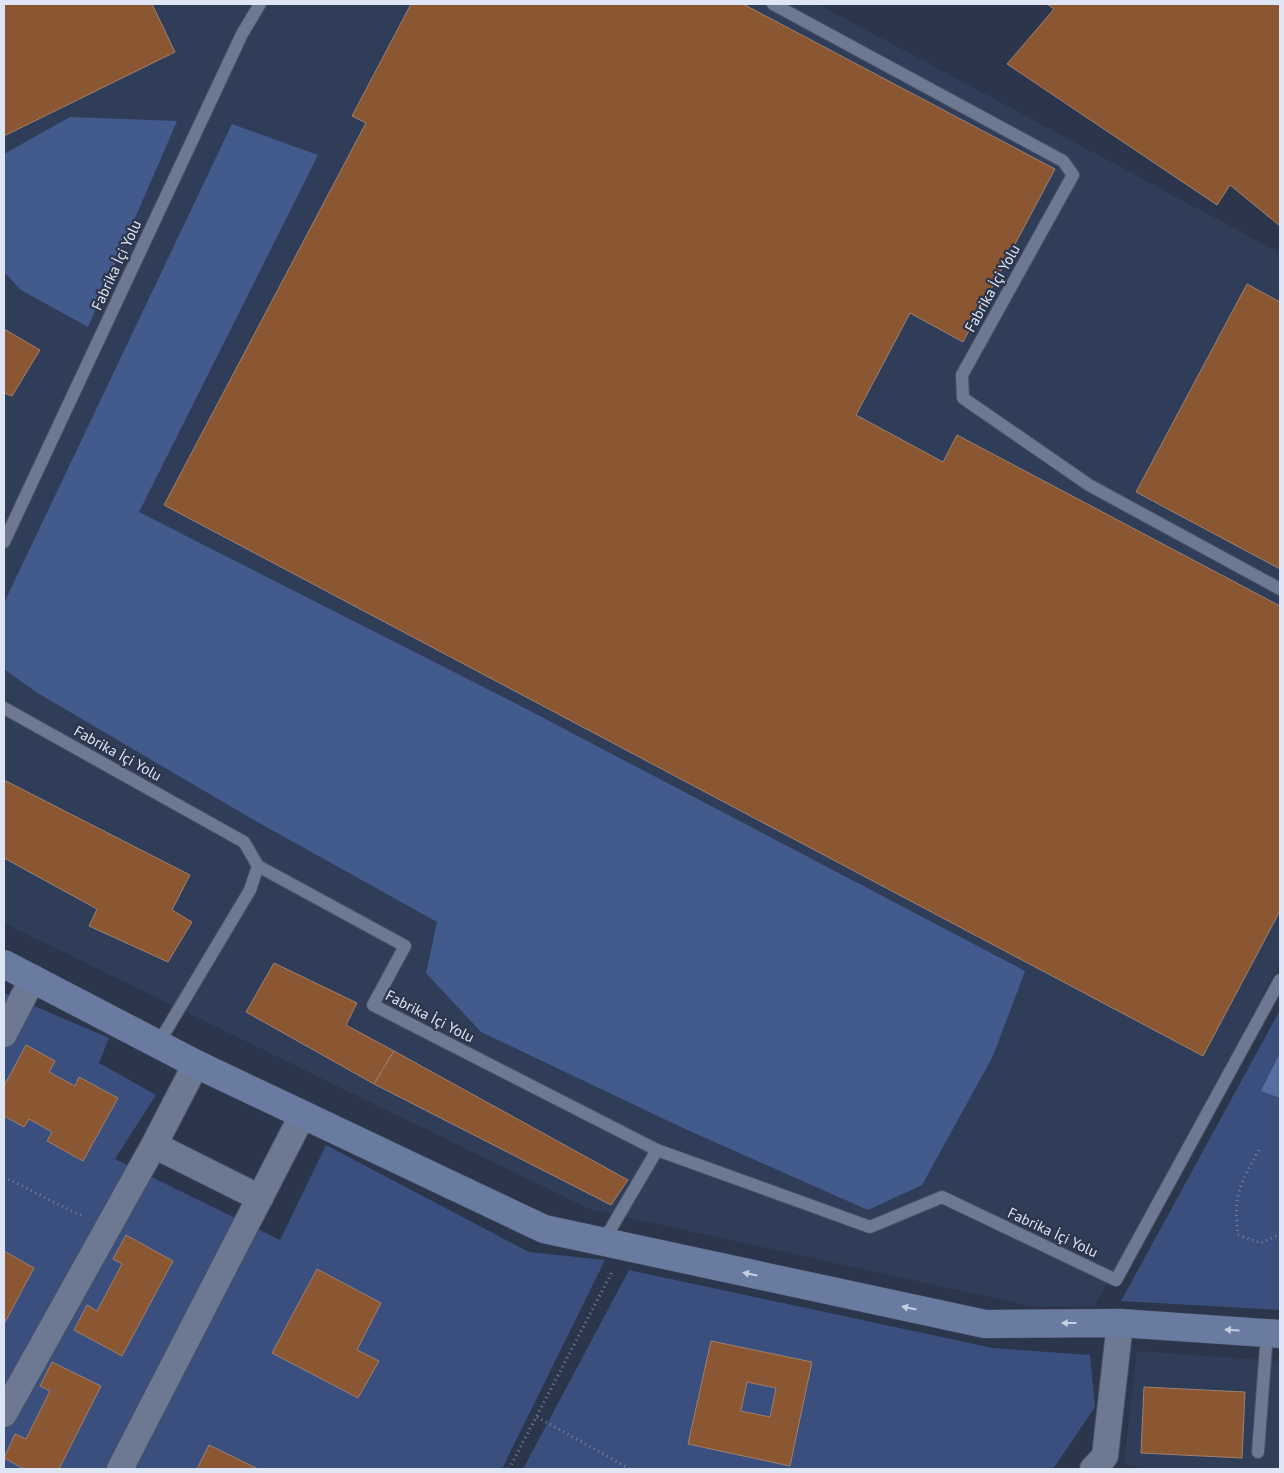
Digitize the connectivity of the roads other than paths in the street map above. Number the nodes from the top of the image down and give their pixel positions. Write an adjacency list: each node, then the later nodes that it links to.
1 (260, 4): 3 (lane, Fabrika İçi Yolu)
2 (773, 4): 4 (lane, Fabrika İçi Yolu)
3 (4, 542)
4 (1280, 589)
5 (4, 708): 6 (lane, Fabrika İçi Yolu)
6 (258, 866): 11 (lane); 15 (lane, Fabrika İçi Yolu)
7 (4, 964): 8 (main road)
8 (33, 978): 10 (street); 11 (main road)
9 (1280, 980): 15 (lane, Fabrika İçi Yolu)
10 (4, 1034)
11 (158, 1044): 12 (main road)
12 (196, 1064): 13 (main road); 14 (street)
13 (303, 1114): 16 (street); 17 (main road)
14 (154, 1145): 16 (street); 20 (street)
15 (656, 1150): 17 (lane)
16 (260, 1198): 22 (street)
17 (614, 1245): 18 (main road, one-way to 17)
18 (1120, 1323): 19 (main road, one-way to 18); 23 (street)
19 (1274, 1333): 21 (lane)
20 (4, 1414)
21 (1258, 1452)
22 (120, 1469)
23 (1093, 1469)

